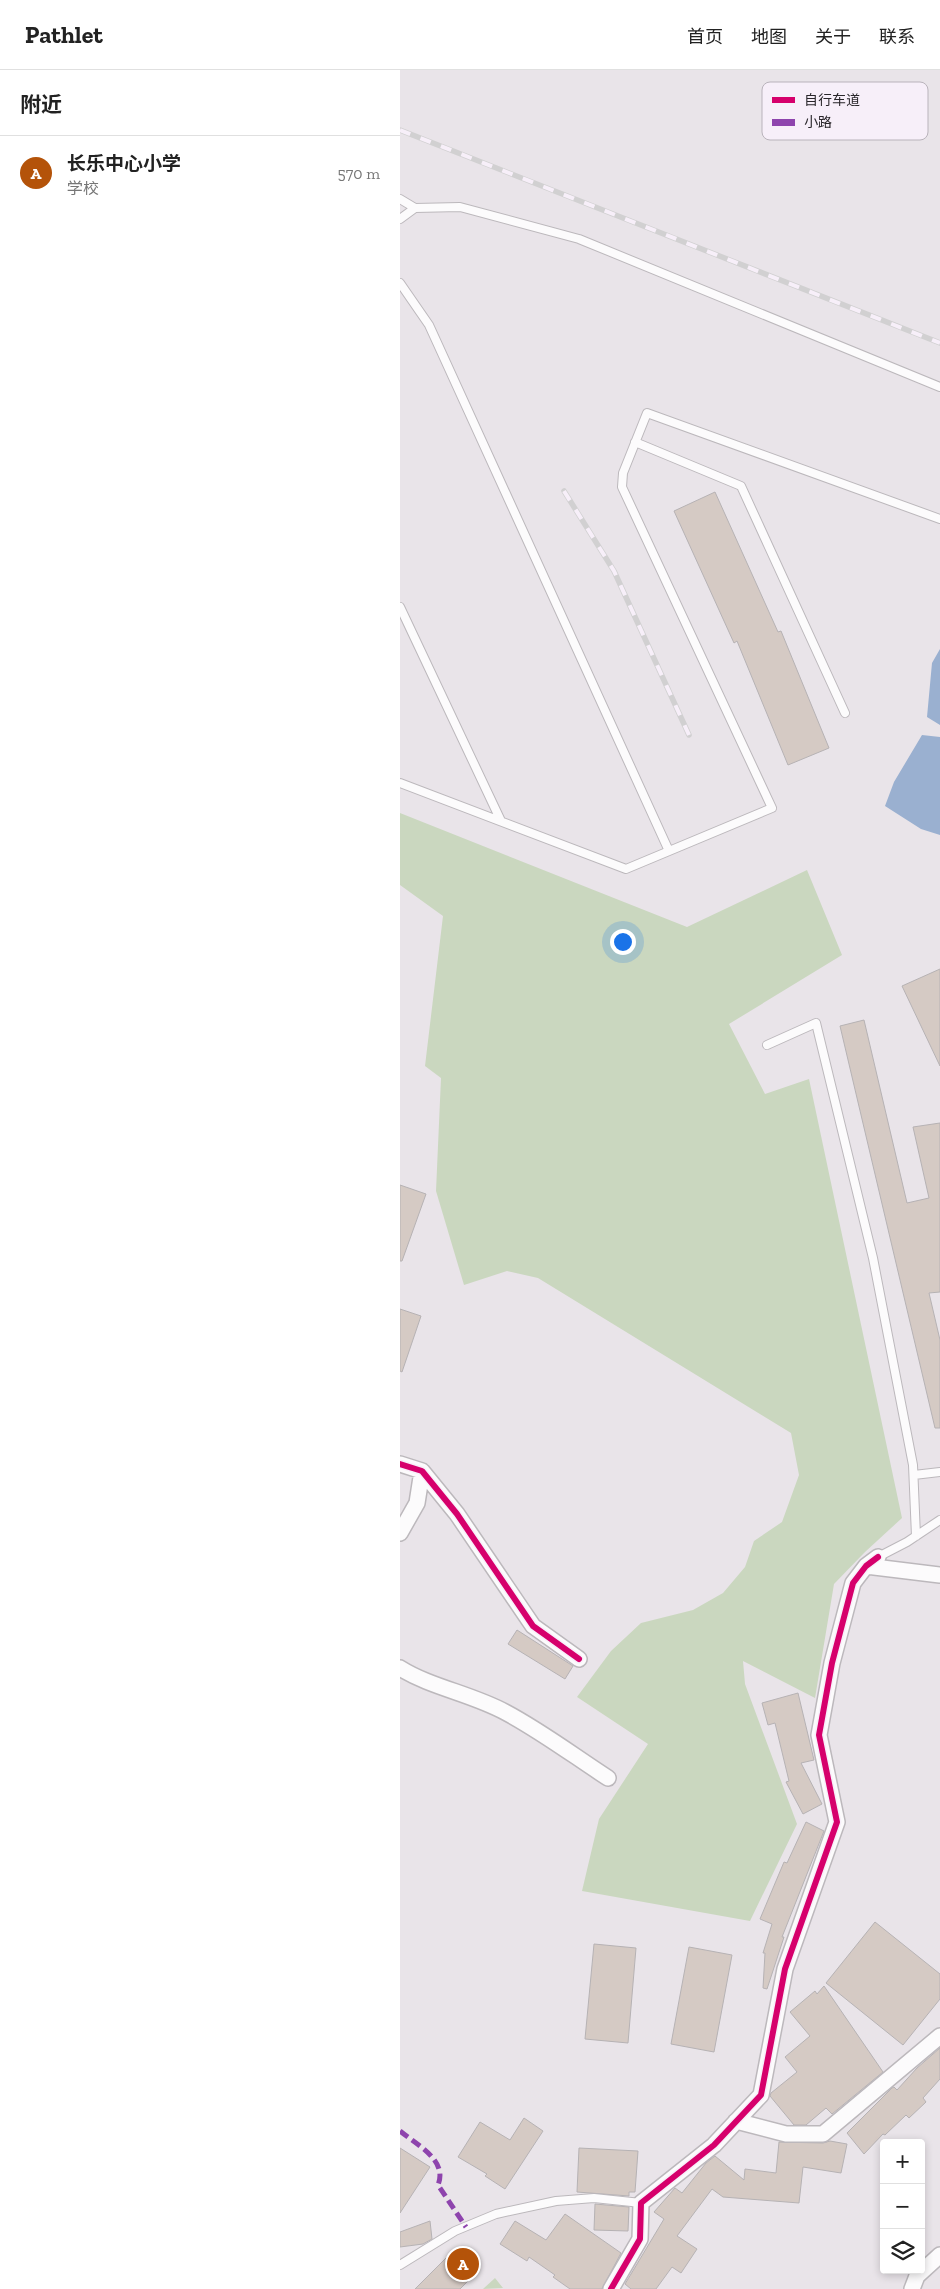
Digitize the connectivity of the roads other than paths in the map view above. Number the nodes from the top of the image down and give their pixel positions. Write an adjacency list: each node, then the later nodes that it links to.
1 (400, 199): 2 (lane)
2 (415, 208): 3 (lane); 5 (lane)
3 (400, 219)
4 (400, 283): 12 (lane)
5 (940, 386)
6 (636, 442): 7 (lane); 9 (lane); 12 (lane)
7 (940, 519)
8 (400, 607): 11 (lane)
9 (846, 713)
10 (400, 783): 11 (lane)
11 (500, 822): 12 (lane)
12 (669, 851)
13 (767, 1045): 17 (lane)
14 (400, 1464): 15 (street)
15 (422, 1471): 19 (street); 23 (street)
16 (940, 1472): 17 (lane)
17 (914, 1475): 20 (lane)
18 (940, 1520): 20 (lane)
19 (400, 1533)
20 (916, 1536): 21 (lane)
21 (872, 1562): 22 (street); 27 (street)
22 (940, 1575)
23 (579, 1659)
24 (400, 1668): 25 (street)
25 (608, 1778)
26 (940, 2036): 27 (street)
27 (736, 2121): 28 (street)
28 (642, 2203): 30 (lane); 31 (street)
29 (940, 2255): 32 (street)
30 (400, 2265)
31 (612, 2289)
32 (912, 2289)

